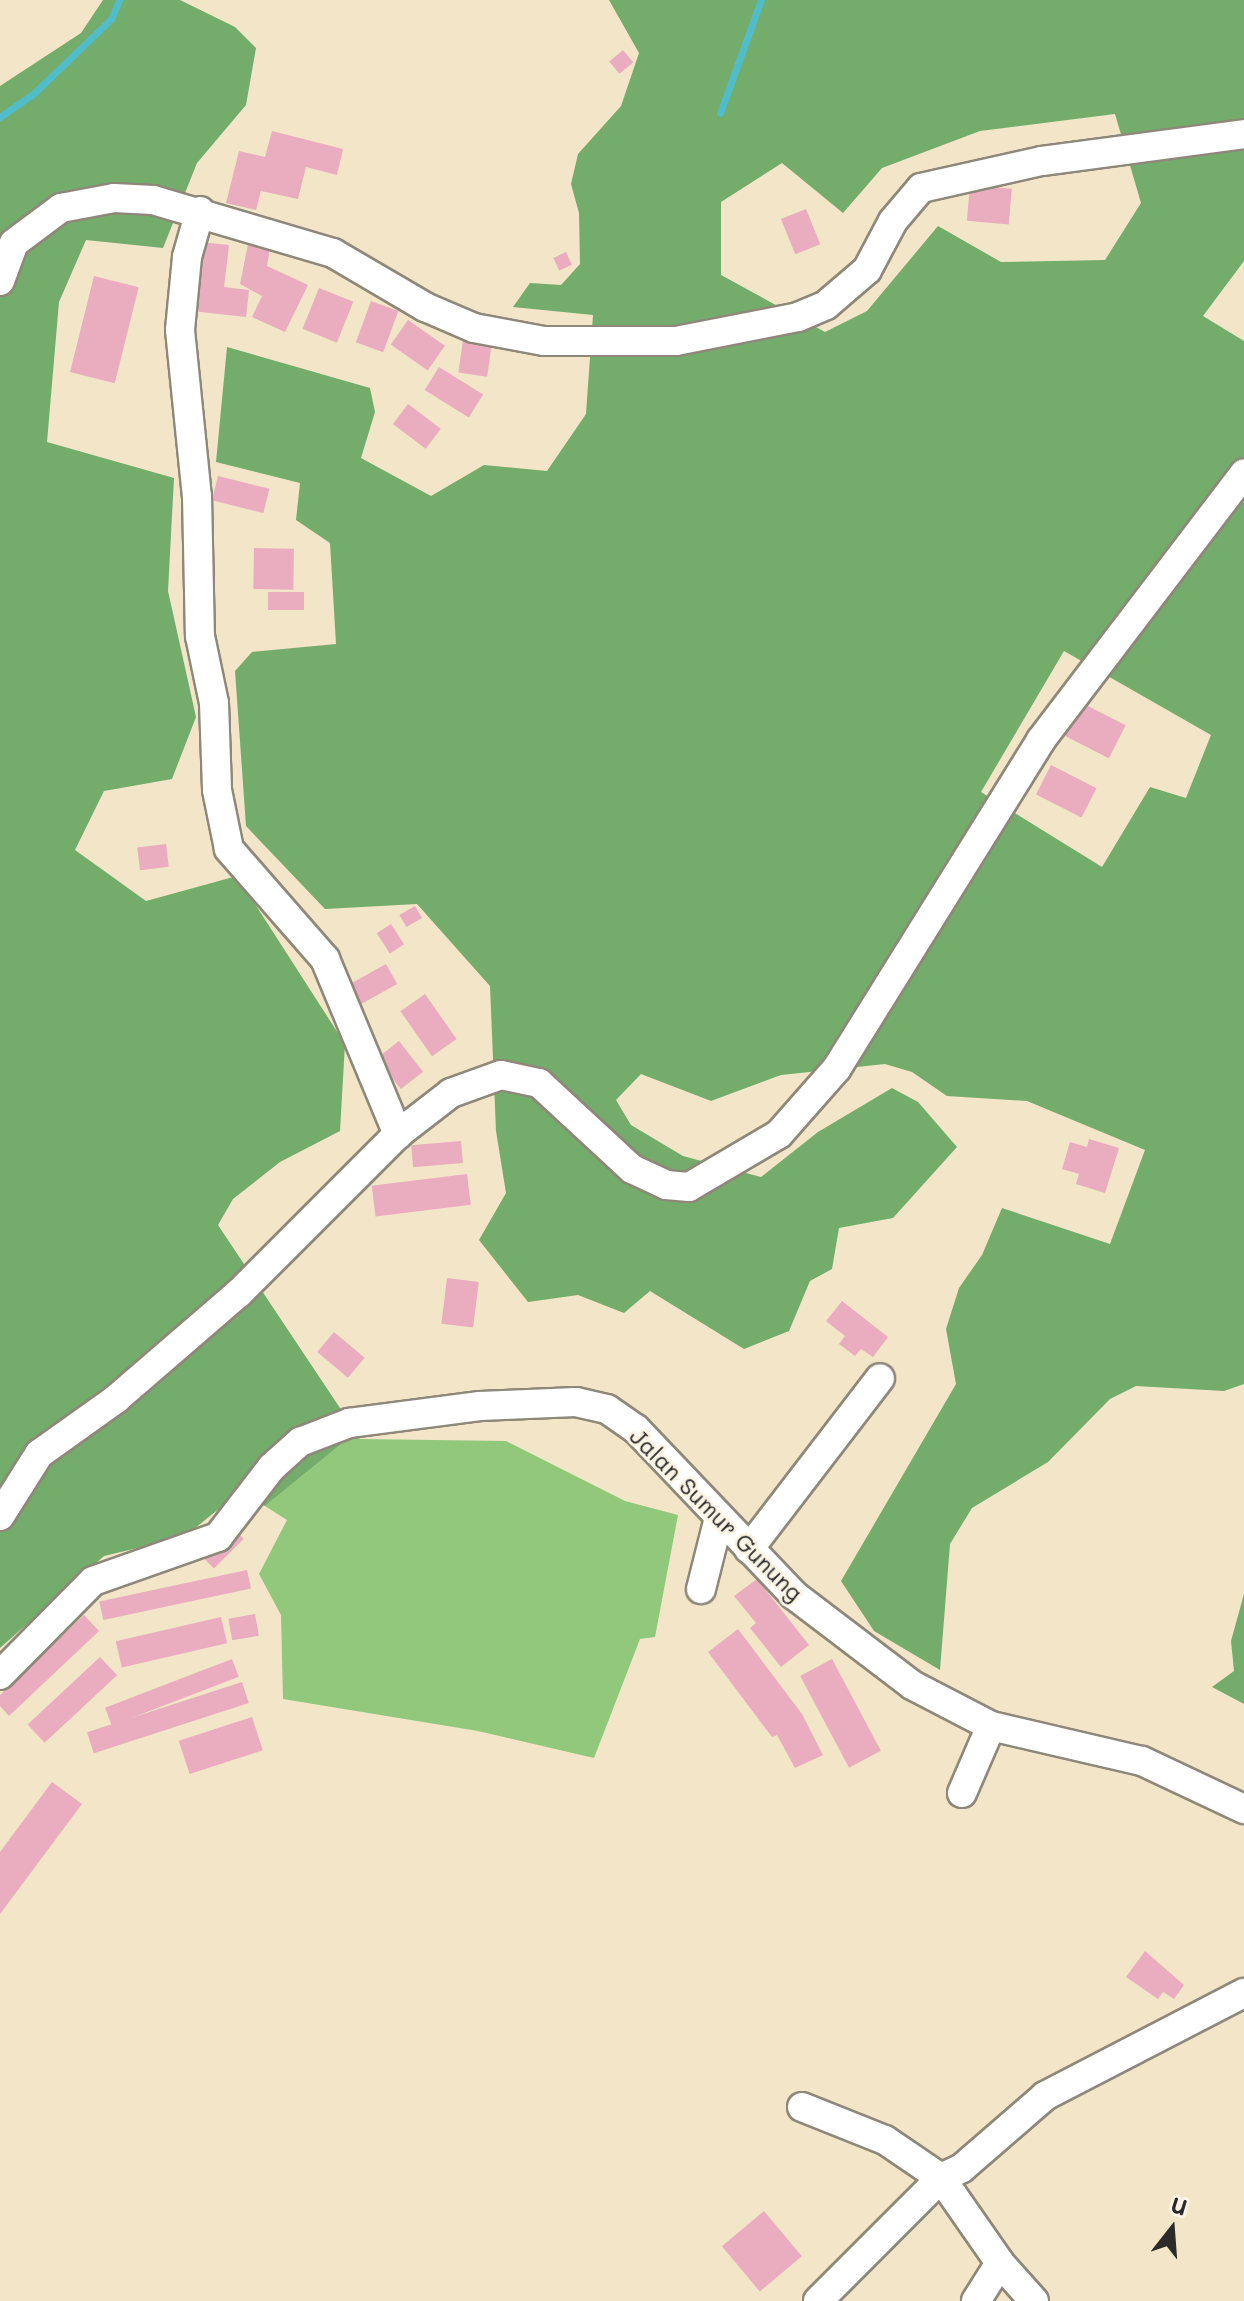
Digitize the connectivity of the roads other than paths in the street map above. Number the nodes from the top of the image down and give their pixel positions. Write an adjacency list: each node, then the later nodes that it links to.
1 (1244, 134): 2 (street)
2 (200, 211): 3 (street); 5 (street)
3 (0, 281)
4 (1244, 474): 5 (street)
5 (398, 1134): 7 (street)
6 (880, 1378): 9 (street)
7 (0, 1516)
8 (719, 1518): 9 (street, Jalan Sumur Gunung); 10 (street); 11 (street, Jalan Sumur Gunung)
9 (749, 1549): 12 (street, Jalan Sumur Gunung)
10 (701, 1589)
11 (0, 1675)
12 (991, 1726): 13 (street); 14 (street, Jalan Sumur Gunung)
13 (962, 1793)
14 (1244, 1809)
15 (1244, 1993): 17 (street)
16 (802, 2107): 17 (street)
17 (941, 2178): 18 (street); 19 (street)
18 (1000, 2263): 20 (street); 21 (street)
19 (818, 2301)
20 (976, 2301)
21 (1034, 2301)

